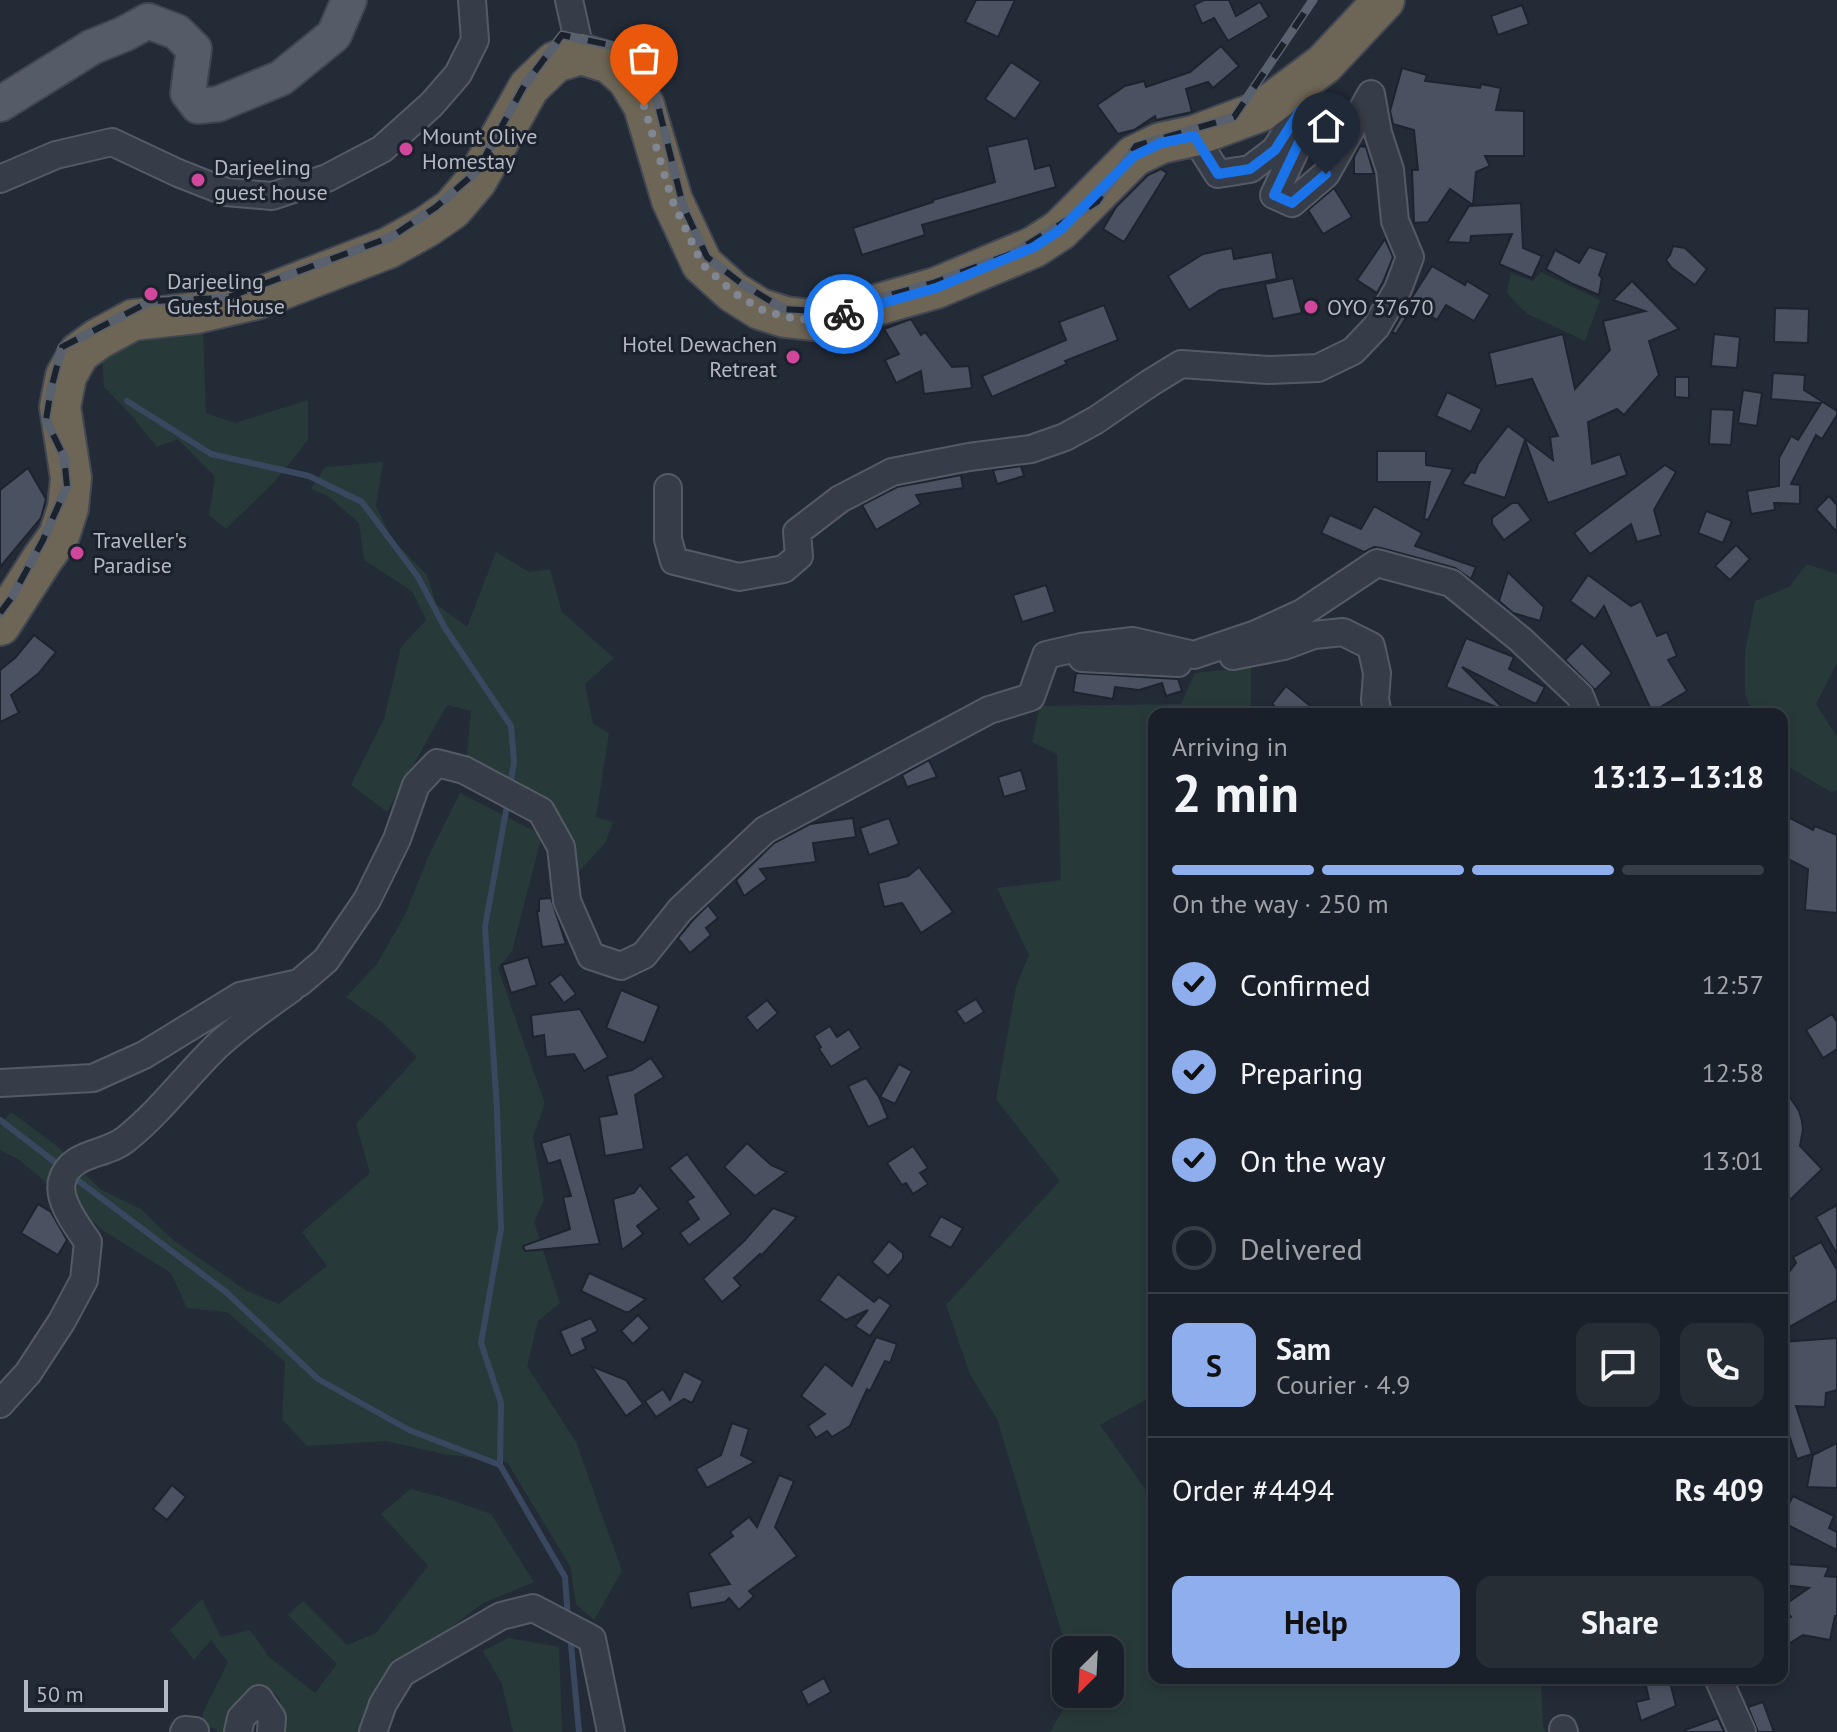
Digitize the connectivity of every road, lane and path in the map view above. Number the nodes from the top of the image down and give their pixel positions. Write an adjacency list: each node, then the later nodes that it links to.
1 (349, 0): 6 (main road)
2 (472, 0): 8 (street)
3 (569, 0): 5 (street)
4 (1384, 0): 7 (highway)
5 (581, 54): 7 (highway); 10 (highway)
6 (0, 104)
7 (1194, 136): 9 (street)
8 (0, 179)
9 (668, 488)
10 (0, 625)
11 (1046, 655): 12 (street); 13 (street); 14 (street)
12 (1377, 708)
13 (1585, 708)
14 (299, 983): 15 (street); 16 (street)
15 (0, 1083)
16 (0, 1404)
17 (1721, 1684): 24 (street)
18 (184, 1732): 19 (street)
19 (194, 1732)
20 (238, 1732): 21 (street)
21 (271, 1732)
22 (373, 1732): 23 (street)
23 (611, 1732)
24 (1742, 1732)

